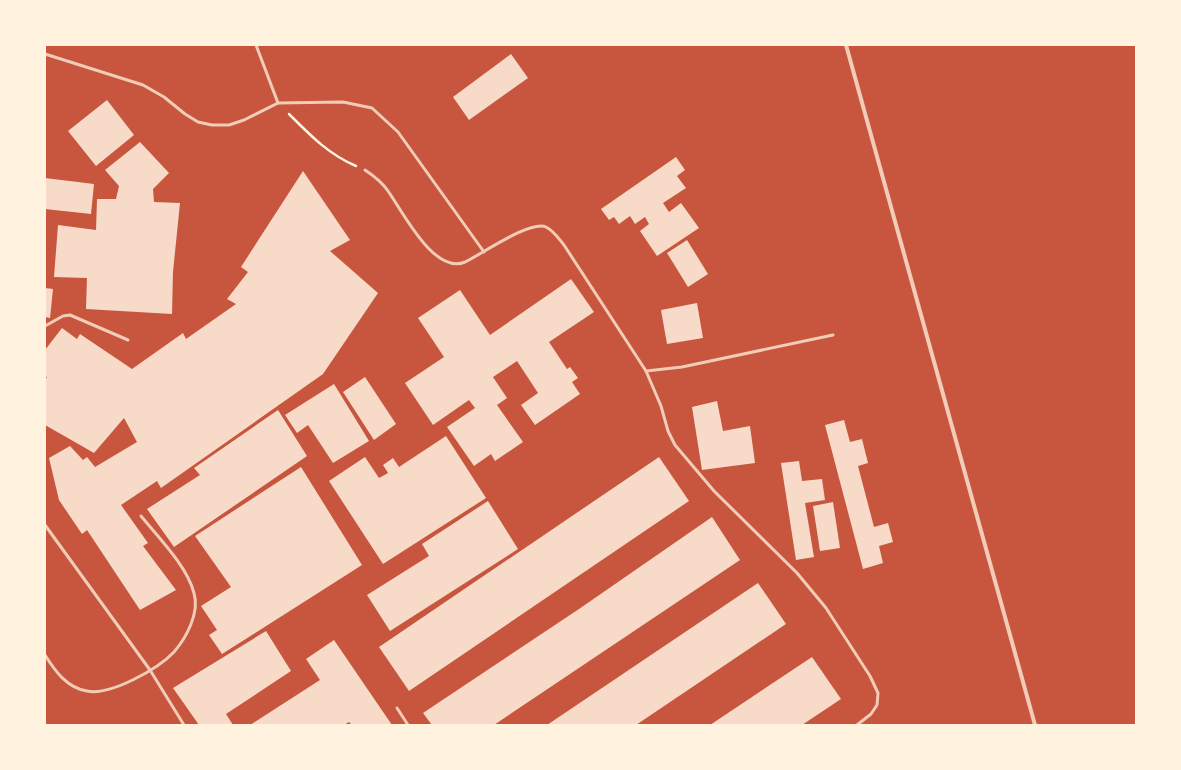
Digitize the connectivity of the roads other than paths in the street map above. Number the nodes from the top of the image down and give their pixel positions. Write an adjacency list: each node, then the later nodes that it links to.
1 (256, 45): 4 (lane)
2 (846, 45): 19 (street)
3 (45, 54): 4 (lane)
4 (278, 103): 6 (lane)
5 (366, 170): 6 (lane)
6 (484, 252): 10 (lane)
7 (45, 326): 9 (lane)
8 (833, 335): 10 (lane)
9 (128, 340)
10 (646, 371): 18 (lane)
11 (142, 516): 14 (lane)
12 (45, 525): 14 (lane)
13 (45, 655): 14 (lane)
14 (150, 670): 16 (lane)
15 (397, 708): 17 (lane)
16 (184, 725)
17 (408, 725)
18 (857, 725)
19 (1035, 725)

